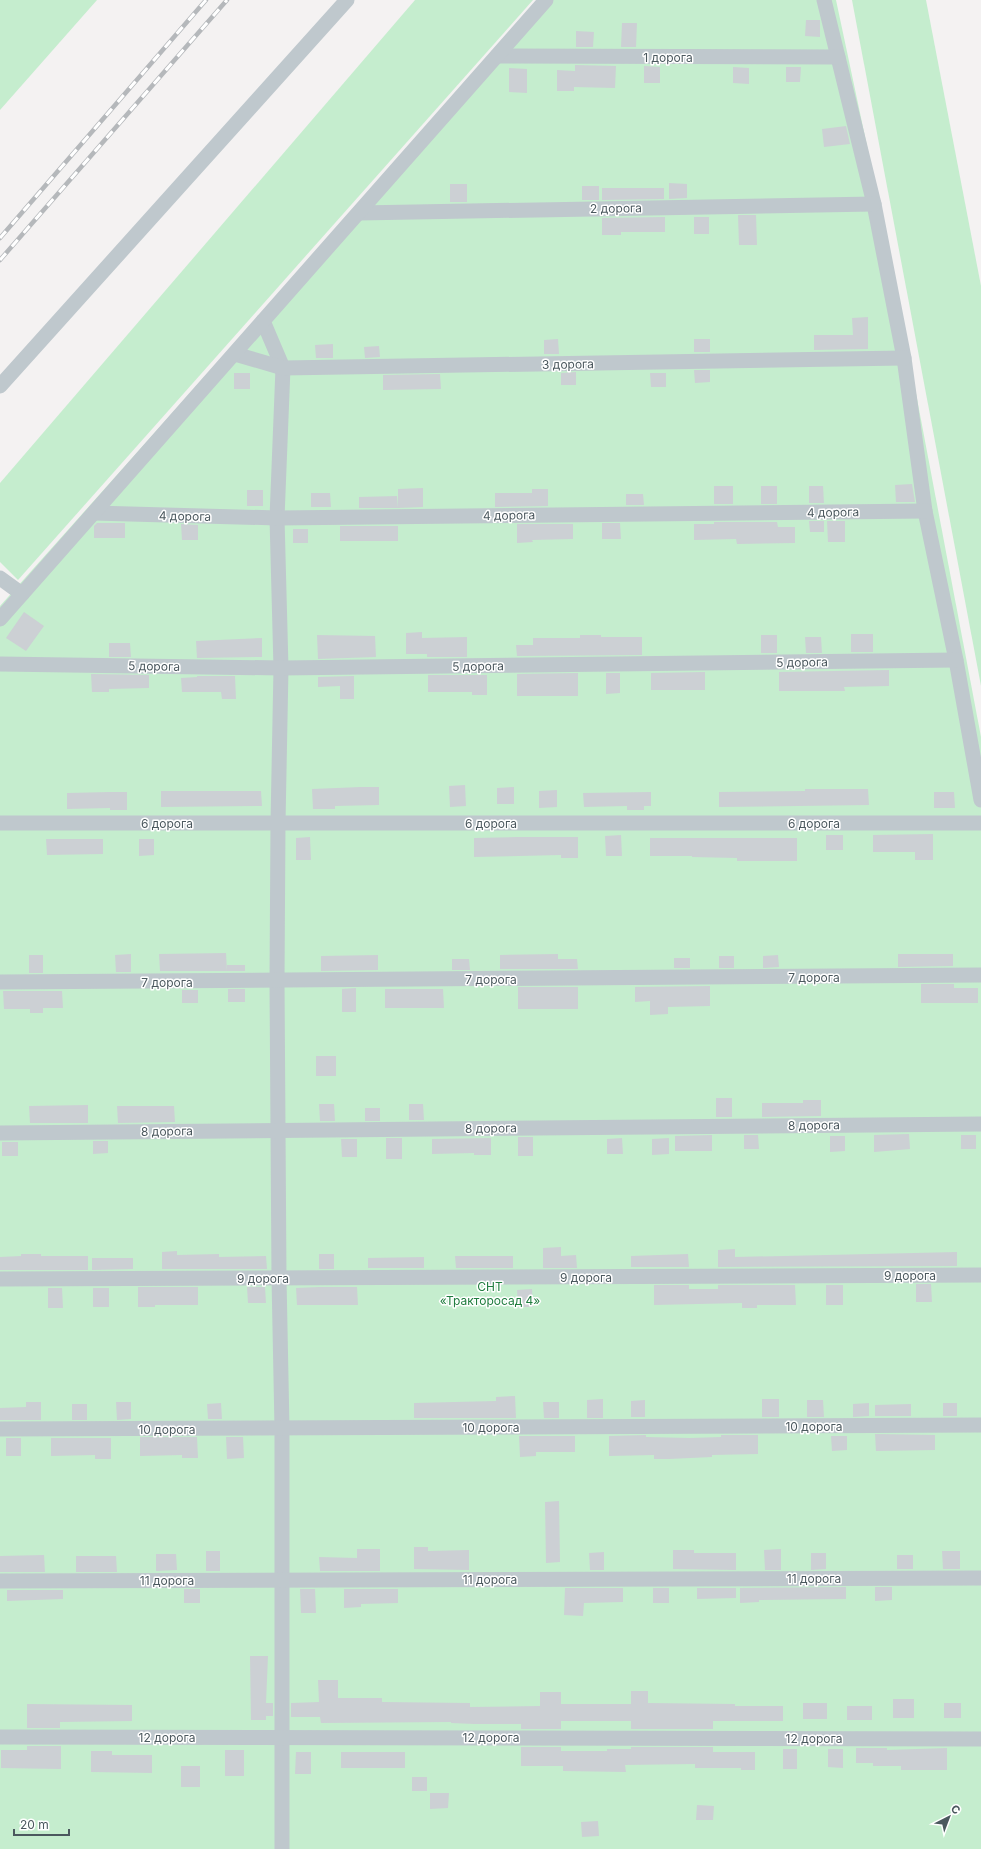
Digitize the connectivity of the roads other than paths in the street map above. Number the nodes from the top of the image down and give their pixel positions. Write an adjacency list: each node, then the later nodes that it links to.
1 (346, 0): 12 (street)
2 (546, 0): 4 (street)
3 (824, 0): 5 (street)
4 (497, 56): 5 (street, 1 дорога); 7 (street)
5 (838, 57): 6 (street)
6 (874, 204): 7 (street, 2 дорога); 10 (street)
7 (359, 213): 8 (street)
8 (263, 321): 9 (street); 11 (street)
9 (234, 354): 11 (street, 3 дорога); 14 (street)
10 (904, 358): 11 (street, 3 дорога); 13 (street)
11 (283, 368): 15 (street)
12 (0, 386)
13 (925, 511): 15 (street, 4 дорога); 19 (street)
14 (94, 513): 15 (street, 4 дорога); 17 (street)
15 (277, 518): 21 (street)
16 (0, 578): 17 (street)
17 (22, 594): 18 (street)
18 (0, 619)
19 (956, 660): 21 (street, 5 дорога); 22 (street)
20 (0, 664): 21 (street, 5 дорога)
21 (281, 668): 24 (street)
22 (981, 800)
23 (0, 822): 24 (street, 6 дорога)
24 (278, 823): 25 (street, 6 дорога); 27 (street)
25 (981, 823)
26 (981, 975): 27 (street, 7 дорога)
27 (277, 981): 28 (street, 7 дорога); 30 (street)
28 (0, 982)
29 (981, 1124): 30 (street, 8 дорога)
30 (279, 1130): 31 (street, 8 дорога); 33 (street)
31 (0, 1133)
32 (981, 1275): 33 (street, 9 дорога)
33 (279, 1278): 34 (street, 9 дорога); 36 (street)
34 (0, 1279)
35 (981, 1426): 36 (street, 10 дорога)
36 (282, 1428): 37 (street, 10 дорога); 40 (street)
37 (0, 1429)
38 (981, 1578): 40 (street, 11 дорога)
39 (0, 1580): 40 (street, 11 дорога)
40 (282, 1580): 41 (street)
41 (282, 1736): 42 (street, 12 дорога); 43 (street, 12 дорога); 44 (street)
42 (0, 1737)
43 (981, 1738)
44 (282, 1849)

